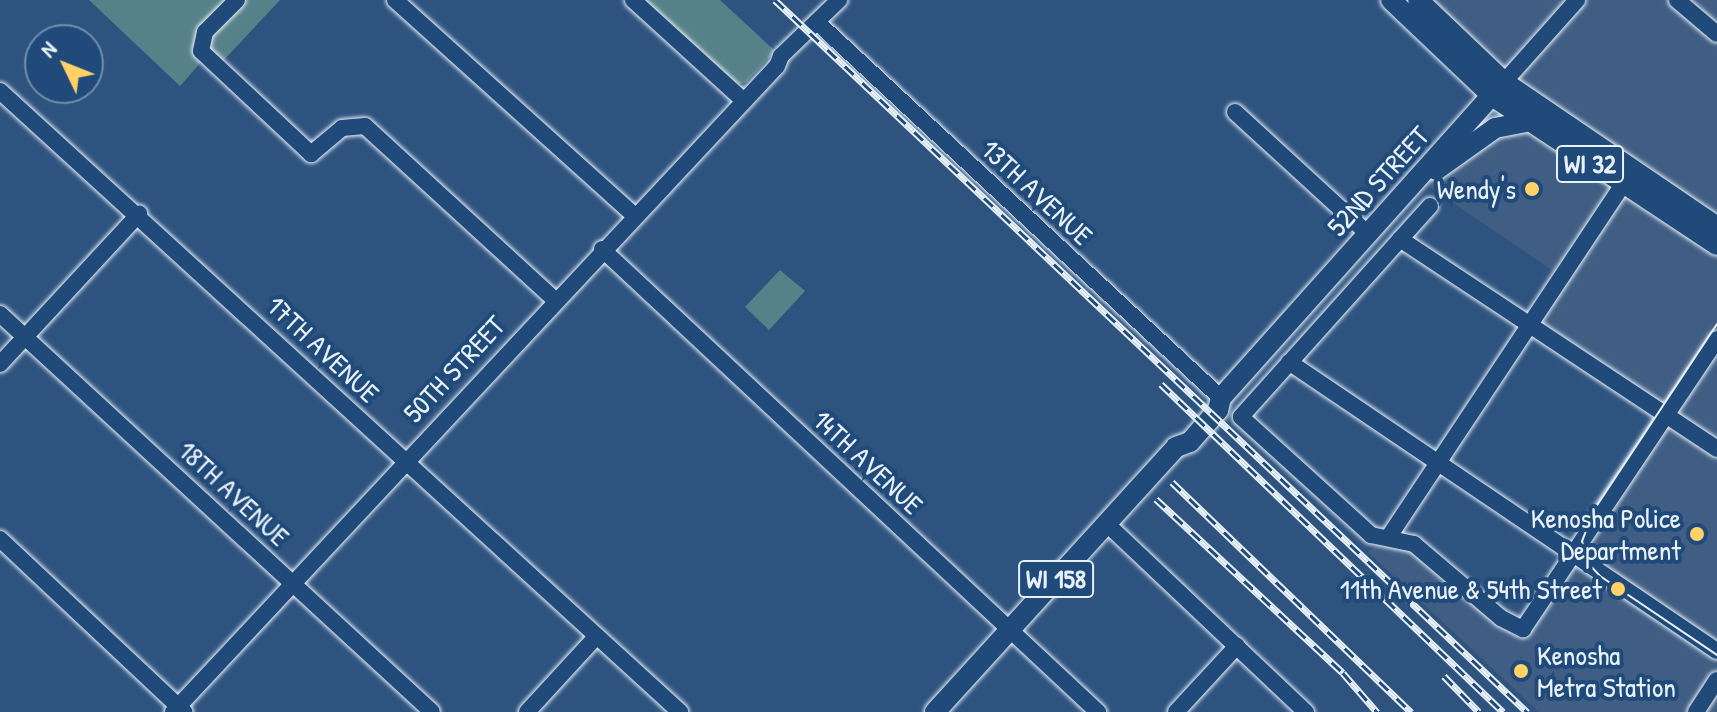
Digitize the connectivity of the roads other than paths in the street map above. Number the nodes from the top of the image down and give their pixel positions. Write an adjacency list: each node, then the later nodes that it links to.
1 (237, 0): 26 (street)
2 (395, 0): 20 (street)
3 (633, 0): 13 (street)
4 (839, 0): 9 (street, 50TH STREET)
5 (1391, 0): 11 (main road, WI 32)
6 (1418, 0): 11 (main road, WI 32)
7 (1577, 0): 11 (street, 52ND STREET)
8 (1677, 0): 10 (street)
9 (818, 23): 13 (street, 50TH STREET); 33 (street, 13TH AVENUE)
10 (1717, 34)
11 (1498, 89): 15 (main road, WI 32); 17 (main road, 52ND STREET / WI 158); 21 (main road, WI 32)
12 (0, 91): 19 (street, 17TH AVENUE)
13 (744, 101): 20 (street, 50TH STREET)
14 (1235, 112): 22 (street)
15 (1527, 122): 16 (main road, WI 32); 17 (main road)
16 (1622, 186): 24 (main road, WI 32); 28 (street)
17 (1407, 191): 22 (main road, 52ND STREET / WI 158)
18 (1430, 206): 23 (street)
19 (139, 214): 29 (street); 36 (street, 17TH AVENUE)
20 (634, 215): 25 (street, 50TH STREET)
21 (1717, 227)
22 (1368, 234): 33 (main road, 52ND STREET / WI 158)
23 (1400, 239): 28 (street); 31 (street)
24 (1717, 245)
25 (602, 249): 26 (street, 50TH STREET); 43 (street, 14TH AVENUE)
26 (554, 299): 36 (street, 50TH STREET)
27 (0, 314): 29 (street, 18TH AVENUE)
28 (1531, 325): 34 (street); 37 (street)
29 (25, 336): 32 (street); 42 (street, 18TH AVENUE)
30 (1717, 339): 34 (street)
31 (1289, 362): 37 (street); 39 (street)
32 (0, 364)
33 (1221, 398): 38 (main road, 52ND STREET / WI 158)
34 (1666, 414): 35 (street); 41 (street)
35 (1717, 449)
36 (404, 460): 42 (street, 50TH STREET); 44 (street, 17TH AVENUE)
37 (1436, 463): 39 (street); 41 (street)
38 (1107, 524): 43 (main road, 52ND STREET / WI 158); 45 (street)
39 (1390, 535): 41 (street)
40 (0, 539): 48 (street)
41 (1574, 553): 46 (street)
42 (292, 582): 48 (street, 50TH STREET); 49 (street, 18TH AVENUE)
43 (1009, 630): 52 (main road, 52ND STREET / WI 158); 53 (street, 14TH AVENUE)
44 (597, 636): 50 (street); 51 (street, 17TH AVENUE)
45 (1237, 646): 54 (street); 55 (street)
46 (1717, 651)
47 (1717, 680): 56 (street)
48 (178, 710)
49 (432, 712)
50 (527, 712)
51 (680, 712)
52 (935, 712)
53 (1098, 712)
54 (1176, 712)
55 (1306, 712)
56 (1696, 712)

